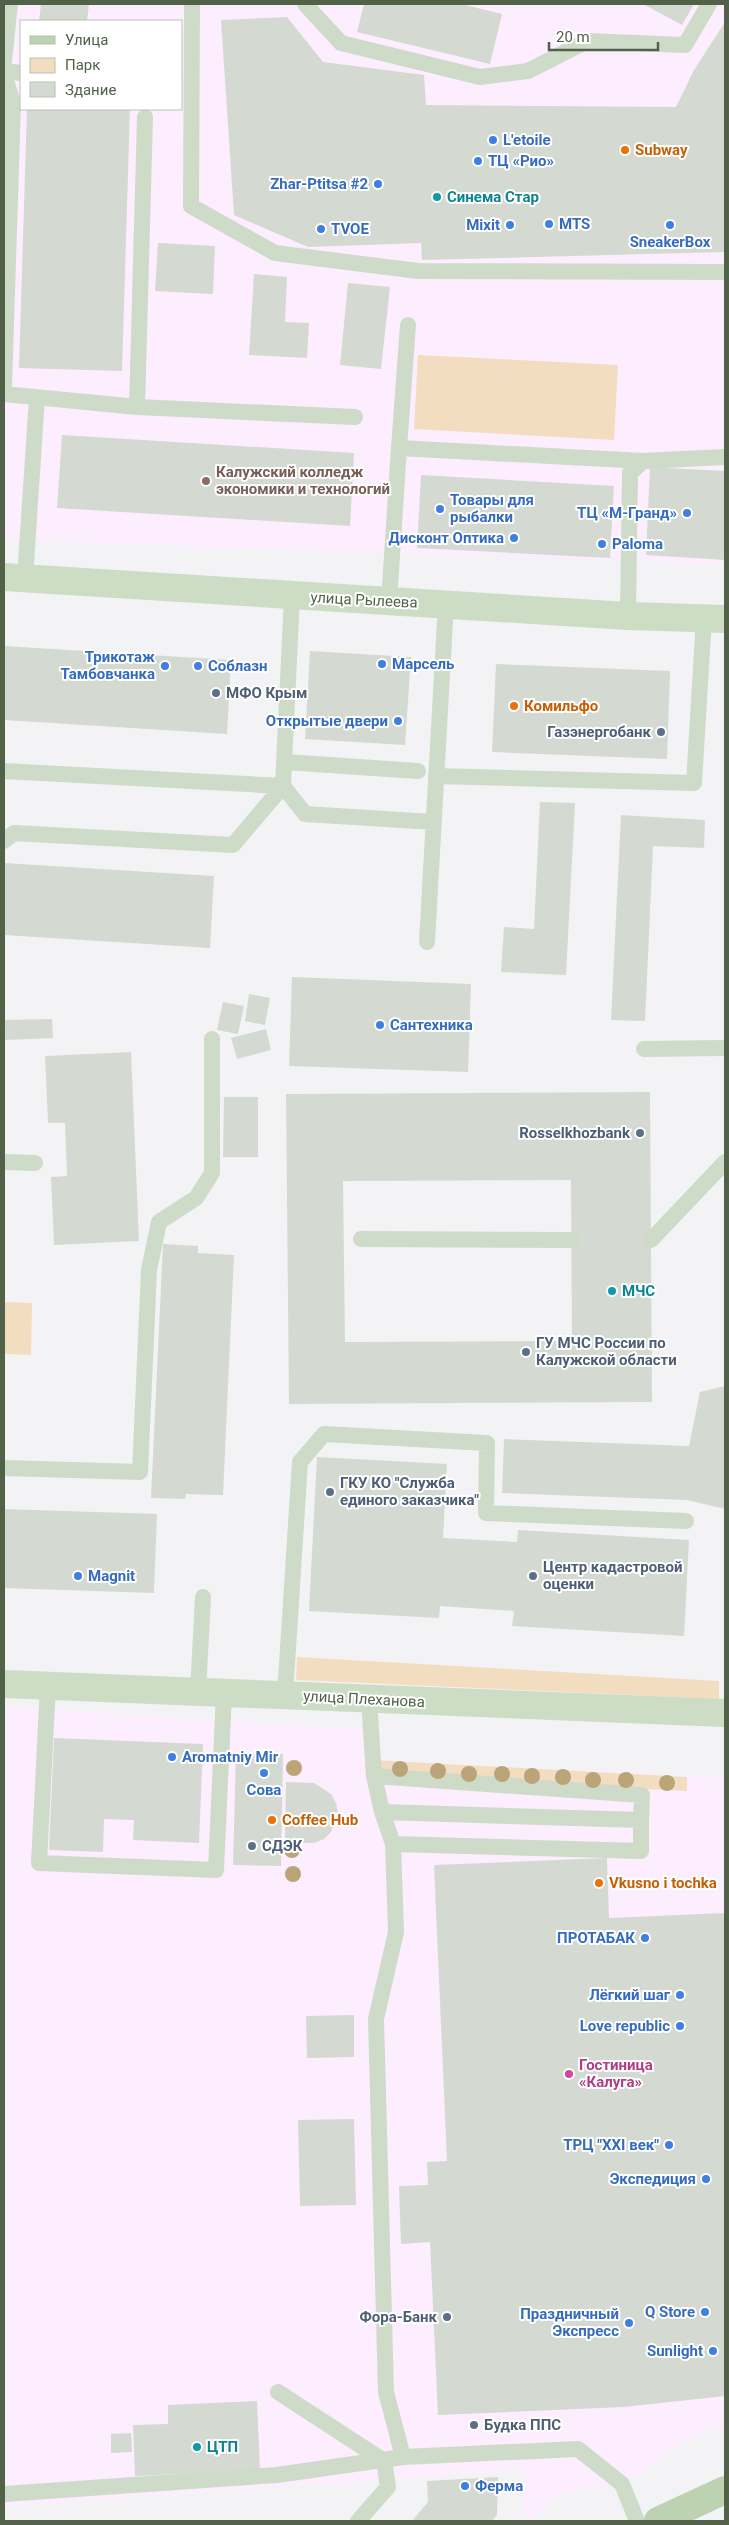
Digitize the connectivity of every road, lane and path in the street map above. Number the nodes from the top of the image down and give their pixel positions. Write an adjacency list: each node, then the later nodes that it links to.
1 (10, 4): 5 (lane)
2 (192, 4): 8 (lane)
3 (305, 4): 4 (lane)
4 (709, 4)
5 (4, 61)
6 (4, 72): 7 (lane); 12 (lane)
7 (20, 73)
8 (187, 81): 10 (lane)
9 (145, 117): 15 (lane)
10 (725, 272)
11 (408, 325): 17 (lane)
12 (4, 387)
13 (4, 394): 14 (lane)
14 (37, 397): 15 (lane); 20 (lane)
15 (137, 407): 16 (lane)
16 (355, 417)
17 (399, 448): 19 (lane); 22 (lane)
18 (725, 458): 19 (lane)
19 (642, 461): 24 (lane)
20 (14, 578): 21 (main road, улица Рылеева)
21 (292, 596): 22 (main road, улица Рылеева); 26 (lane)
22 (389, 602): 23 (main road, улица Рылеева)
23 (446, 603): 24 (main road, улица Рылеева); 29 (lane)
24 (628, 616): 25 (main road, улица Рылеева)
25 (714, 619): 29 (lane)
26 (284, 762): 28 (lane); 30 (lane)
27 (4, 771): 30 (lane)
28 (418, 771)
29 (436, 776): 31 (lane)
30 (283, 786): 31 (lane); 32 (lane)
31 (433, 822): 33 (lane)
32 (4, 841)
33 (426, 942)
34 (212, 1039): 43 (lane)
35 (725, 1048): 36 (lane)
36 (644, 1049)
37 (4, 1162): 39 (lane)
38 (725, 1162): 42 (lane)
39 (35, 1163)
40 (361, 1239): 41 (lane)
41 (572, 1240)
42 (651, 1240)
43 (4, 1468)
44 (686, 1521): 49 (lane)
45 (203, 1597): 48 (lane)
46 (4, 1684): 47 (main road, улица Плеханова)
47 (48, 1686): 48 (main road, улица Плеханова); 48 (lane)
48 (211, 1692): 49 (main road, улица Плеханова)
49 (285, 1695): 50 (main road, улица Плеханова)
50 (369, 1699): 51 (main road, улица Плеханова); 52 (lane)
51 (725, 1713)
52 (374, 1776): 53 (lane); 54 (lane)
53 (382, 1812): 54 (lane); 55 (lane)
54 (641, 1820): 55 (lane)
55 (393, 1844): 57 (lane)
56 (278, 2392): 58 (lane)
57 (403, 2457): 58 (lane); 62 (lane)
58 (384, 2461): 60 (lane); 61 (lane)
59 (725, 2490): 63 (main road)
60 (4, 2494)
61 (358, 2521)
62 (637, 2521)
63 (658, 2521)

